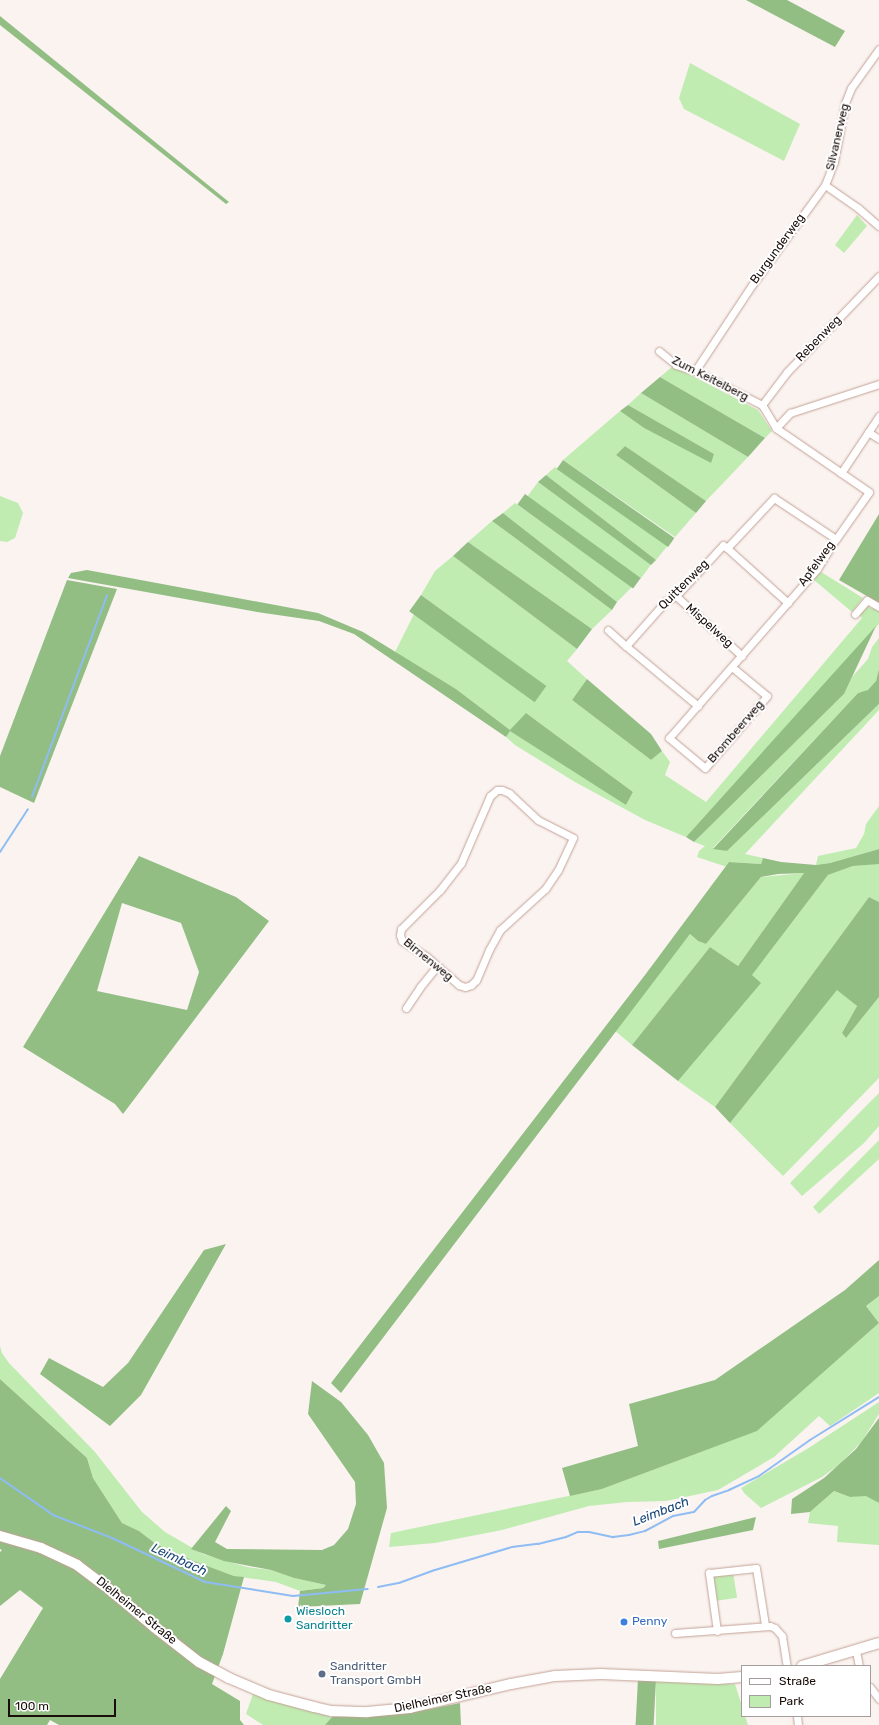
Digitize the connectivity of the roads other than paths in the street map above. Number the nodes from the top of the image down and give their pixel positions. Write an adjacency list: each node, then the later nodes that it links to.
1 (879, 50): 2 (street, Silvanerweg)
2 (825, 185): 3 (street); 6 (street, Burgunderweg)
3 (877, 221)
4 (879, 276): 8 (street, Rebenweg)
5 (659, 350): 6 (street, Zum Keitelberg)
6 (695, 370): 8 (street, Zum Keitelberg)
7 (879, 384): 10 (street)
8 (762, 405): 10 (street, Apfelweg)
9 (879, 416): 11 (street)
10 (776, 428): 13 (street, Apfelweg)
11 (868, 432): 12 (street); 13 (street)
12 (879, 439)
13 (841, 473): 14 (street, Apfelweg)
14 (836, 539): 15 (street, Quittenweg); 17 (street, Apfelweg)
15 (727, 548): 16 (street, Quittenweg); 17 (street)
16 (676, 596): 21 (street, Quittenweg); 22 (street, Mispelweg)
17 (788, 603): 22 (street, Apfelweg)
18 (879, 607): 19 (street)
19 (855, 614)
20 (608, 630): 21 (street)
21 (626, 646): 24 (street)
22 (742, 656): 23 (street, Apfelweg)
23 (732, 667): 24 (street, Apfelweg); 25 (street, Brombeerweg)
24 (698, 706): 25 (street, Apfelweg)
25 (669, 738)
26 (437, 966): 26 (street, Birnenweg); 27 (street)
27 (406, 1008)
28 (0, 1536): 37 (main road, Dielheimer Straße)
29 (764, 1625): 30 (street); 30 (street); 34 (street)
30 (717, 1631): 31 (street)
31 (675, 1633)
32 (879, 1643): 33 (main road)
33 (856, 1651): 35 (main road); 36 (street)
34 (787, 1665)
35 (806, 1665)
36 (859, 1665)
37 (741, 1677)
38 (871, 1688): 39 (street)
39 (879, 1699)

